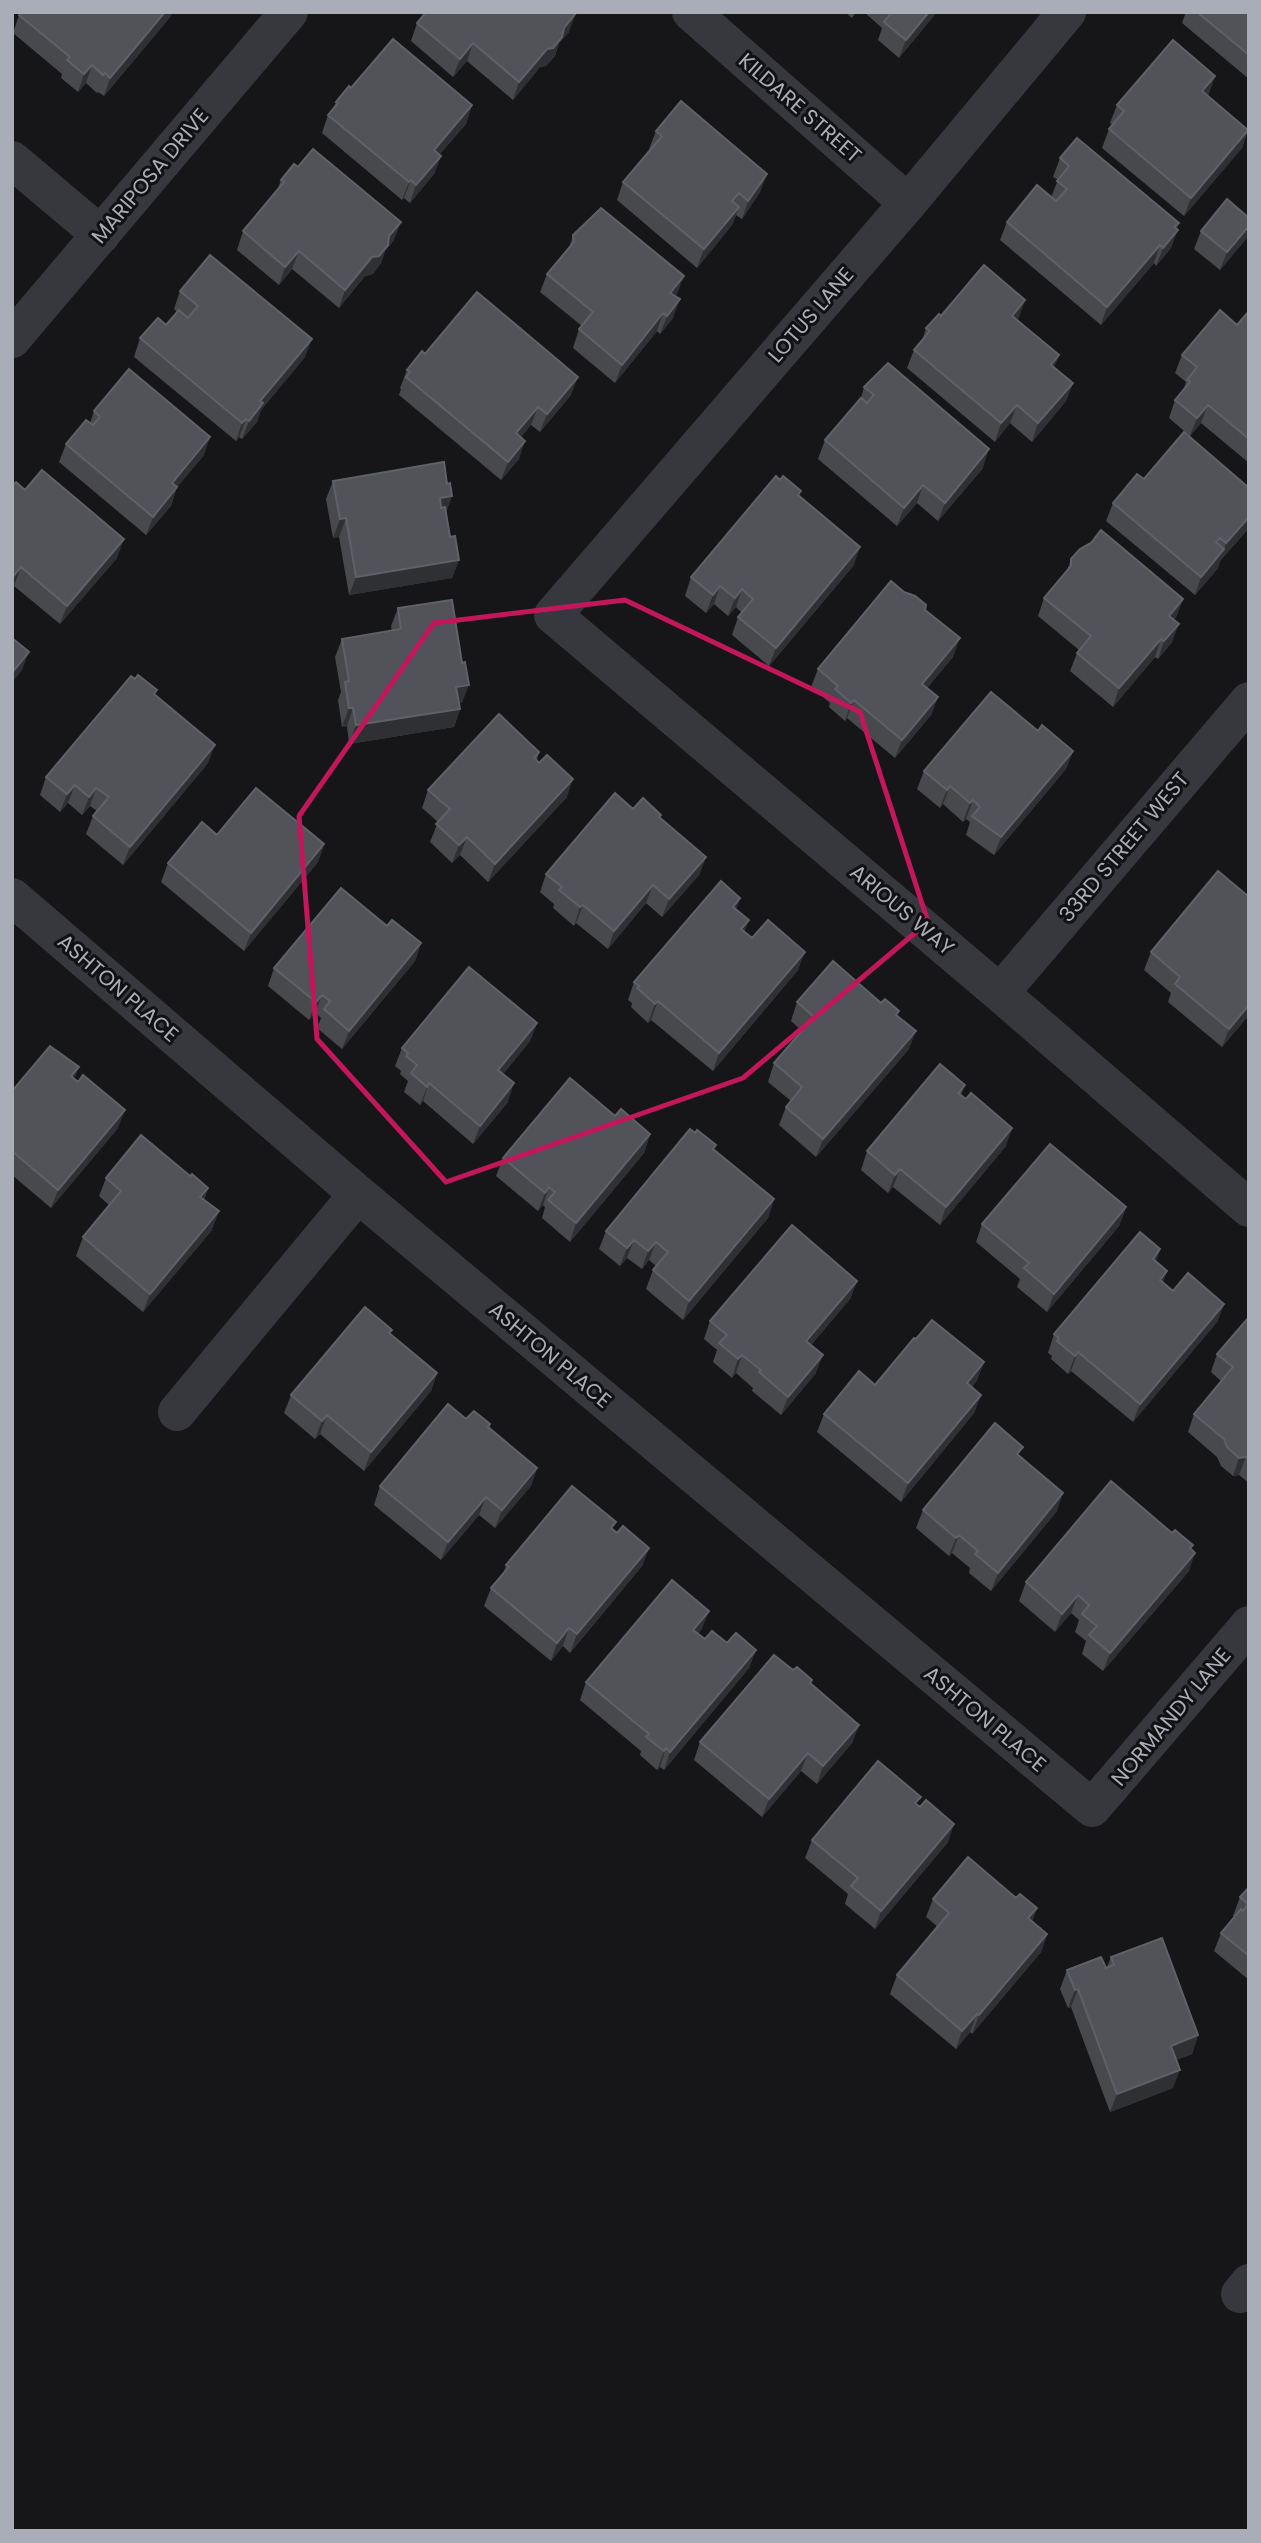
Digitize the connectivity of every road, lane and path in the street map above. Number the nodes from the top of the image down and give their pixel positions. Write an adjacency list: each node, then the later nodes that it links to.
1 (289, 12): 6 (street, MARIPOSA DRIVE)
2 (691, 12): 5 (street, KILDARE STREET)
3 (1067, 12): 5 (street, LOTUS LANE)
4 (12, 159): 6 (street)
5 (908, 203): 8 (street, LOTUS LANE)
6 (101, 235): 7 (street, MARIPOSA DRIVE)
7 (12, 339)
8 (553, 615): 11 (street, ARIOUS WAY)
9 (1249, 701): 11 (street, 33RD STREET WEST)
10 (12, 897): 12 (street, ASHTON PLACE)
11 (1000, 993): 13 (street, ARIOUS WAY)
12 (358, 1194): 14 (street); 16 (street, ASHTON PLACE)
13 (1249, 1208)
14 (177, 1412)
15 (1249, 1625): 16 (street, NORMANDY LANE)
16 (1093, 1808)

